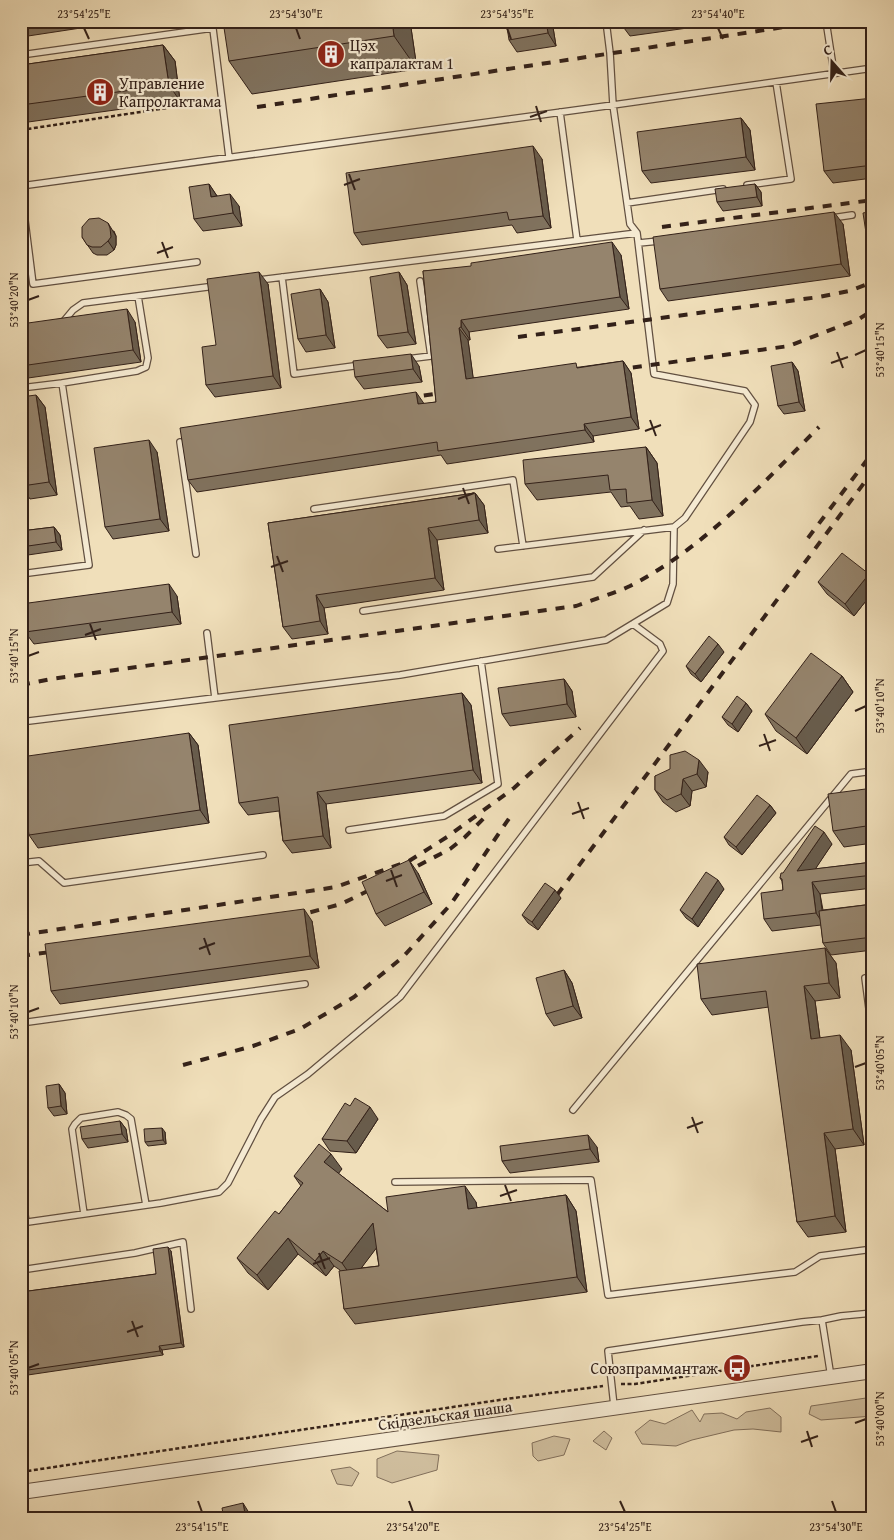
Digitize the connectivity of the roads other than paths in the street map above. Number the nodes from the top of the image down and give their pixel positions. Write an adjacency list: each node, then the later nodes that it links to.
1 (606, 21): 8 (lane)
2 (826, 21): 6 (lane)
3 (213, 25): 4 (lane); 10 (lane)
4 (21, 55)
5 (873, 68): 6 (lane)
6 (834, 73): 7 (lane)
7 (776, 82): 8 (lane); 11 (lane)
8 (613, 105): 9 (lane); 14 (lane)
9 (560, 112): 10 (lane); 18 (lane)
10 (229, 157): 13 (lane)
11 (743, 186)
12 (733, 187): 14 (lane)
13 (21, 188): 21 (lane)
14 (627, 203): 17 (lane)
15 (852, 215): 16 (lane)
16 (823, 219)
17 (637, 232): 18 (lane); 20 (lane)
18 (578, 240): 22 (lane)
19 (668, 240): 20 (lane)
20 (638, 243): 34 (lane)
21 (197, 262)
22 (282, 277): 23 (lane); 29 (lane)
23 (254, 281)
24 (420, 281): 28 (lane)
25 (226, 284): 26 (lane)
26 (138, 296): 27 (lane); 30 (lane)
27 (54, 324)
28 (402, 360)
29 (372, 364)
30 (62, 383): 31 (lane); 39 (lane)
31 (21, 388)
32 (180, 442): 38 (lane)
33 (314, 509): 36 (lane)
34 (674, 527): 35 (lane); 41 (lane)
35 (644, 530): 36 (lane); 40 (lane)
36 (523, 546): 37 (lane)
37 (498, 549)
38 (196, 554)
39 (21, 574)
40 (363, 611)
41 (633, 624): 43 (lane); 57 (lane)
42 (207, 633): 44 (lane)
43 (481, 662): 44 (lane); 47 (lane)
44 (215, 698): 45 (lane)
45 (21, 722)
46 (873, 770): 54 (lane)
47 (349, 830)
48 (263, 855): 49 (lane)
49 (21, 862)
50 (865, 978): 53 (lane)
51 (305, 984): 52 (lane)
52 (21, 1023)
53 (873, 1039)
54 (573, 1110)
55 (396, 1182): 60 (lane)
56 (21, 1186): 59 (lane)
57 (146, 1205): 58 (lane); 58 (lane)
58 (84, 1214): 59 (lane)
59 (24, 1223)
60 (873, 1249)
61 (21, 1270): 62 (lane)
62 (191, 1309)
63 (873, 1312): 64 (lane)
64 (822, 1320): 66 (lane); 67 (lane)
65 (873, 1371): 66 (street, Скідзельская шаша)
66 (831, 1377): 67 (street, Скідзельская шаша)
67 (614, 1408): 68 (street, Скідзельская шаша)
68 (21, 1492)

